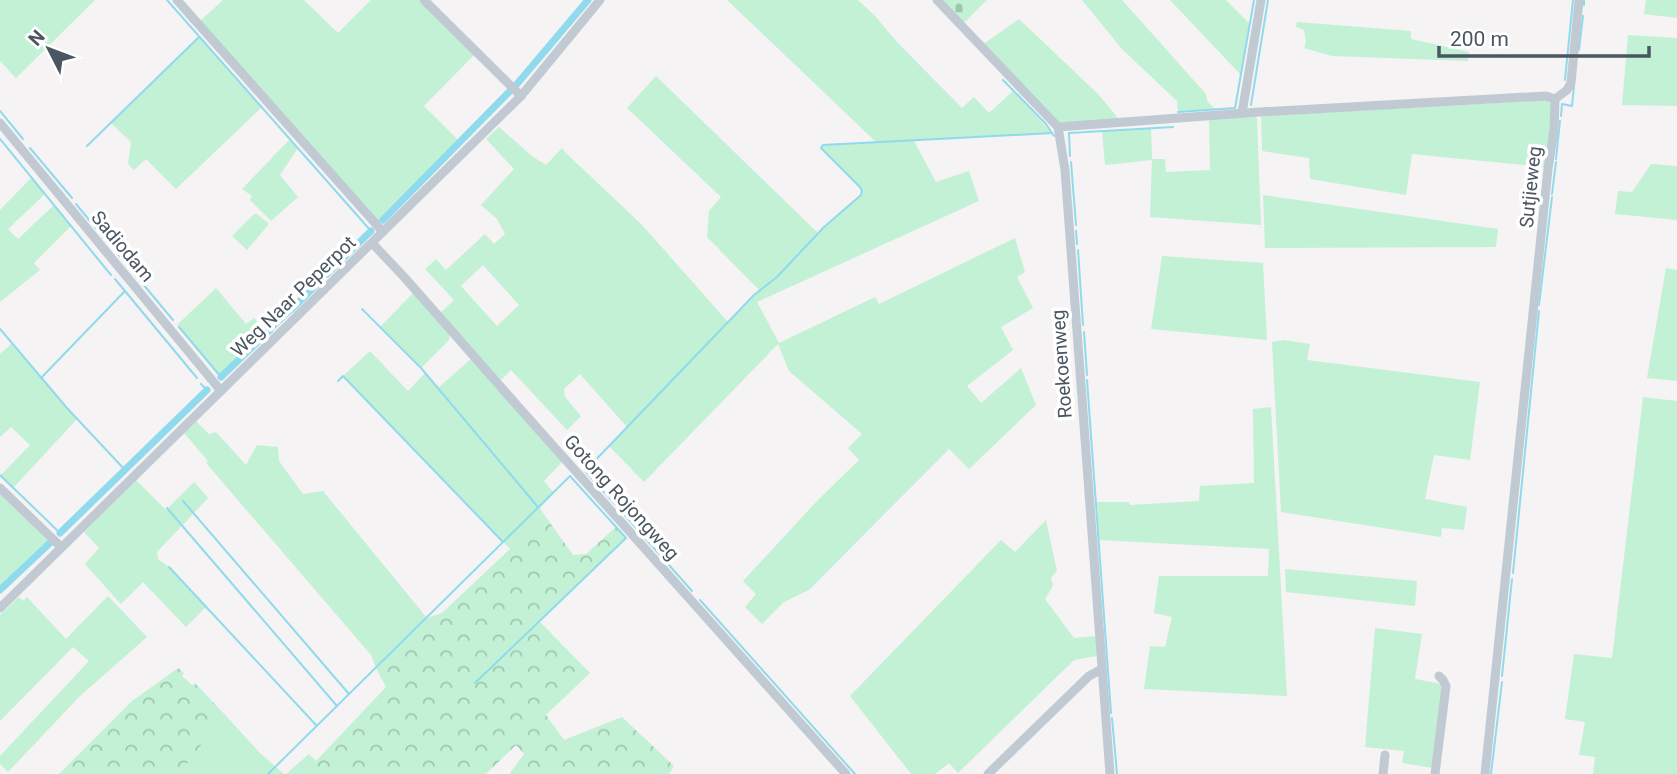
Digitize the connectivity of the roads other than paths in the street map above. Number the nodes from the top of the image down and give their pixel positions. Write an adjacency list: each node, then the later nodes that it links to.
1 (177, 0): 12 (street)
2 (424, 0): 7 (street)
3 (600, 0): 7 (street, Weg Naar Peperpot)
4 (937, 0): 11 (street)
5 (1261, 0): 9 (street)
6 (1579, 0): 8 (street)
7 (521, 96): 12 (street, Weg Naar Peperpot)
8 (1555, 99): 9 (street); 26 (street, Sutjieweg)
9 (1242, 113): 11 (street)
10 (0, 123): 14 (street, Sadiodam)
11 (1058, 127): 18 (street, Roekoenweg)
12 (383, 232): 13 (street, Weg Naar Peperpot)
13 (372, 243): 14 (street, Weg Naar Peperpot); 21 (street, Gotong Rojongweg)
14 (221, 391): 16 (street, Weg Naar Peperpot)
15 (0, 488): 16 (street)
16 (61, 547): 17 (street, Weg Naar Peperpot)
17 (0, 608)
18 (1102, 669): 22 (street); 23 (street, Roekoenweg)
19 (1438, 676): 25 (street)
20 (1385, 755): 24 (street)
21 (846, 774)
22 (988, 774)
23 (1110, 774)
24 (1383, 774)
25 (1435, 774)
26 (1485, 774)

